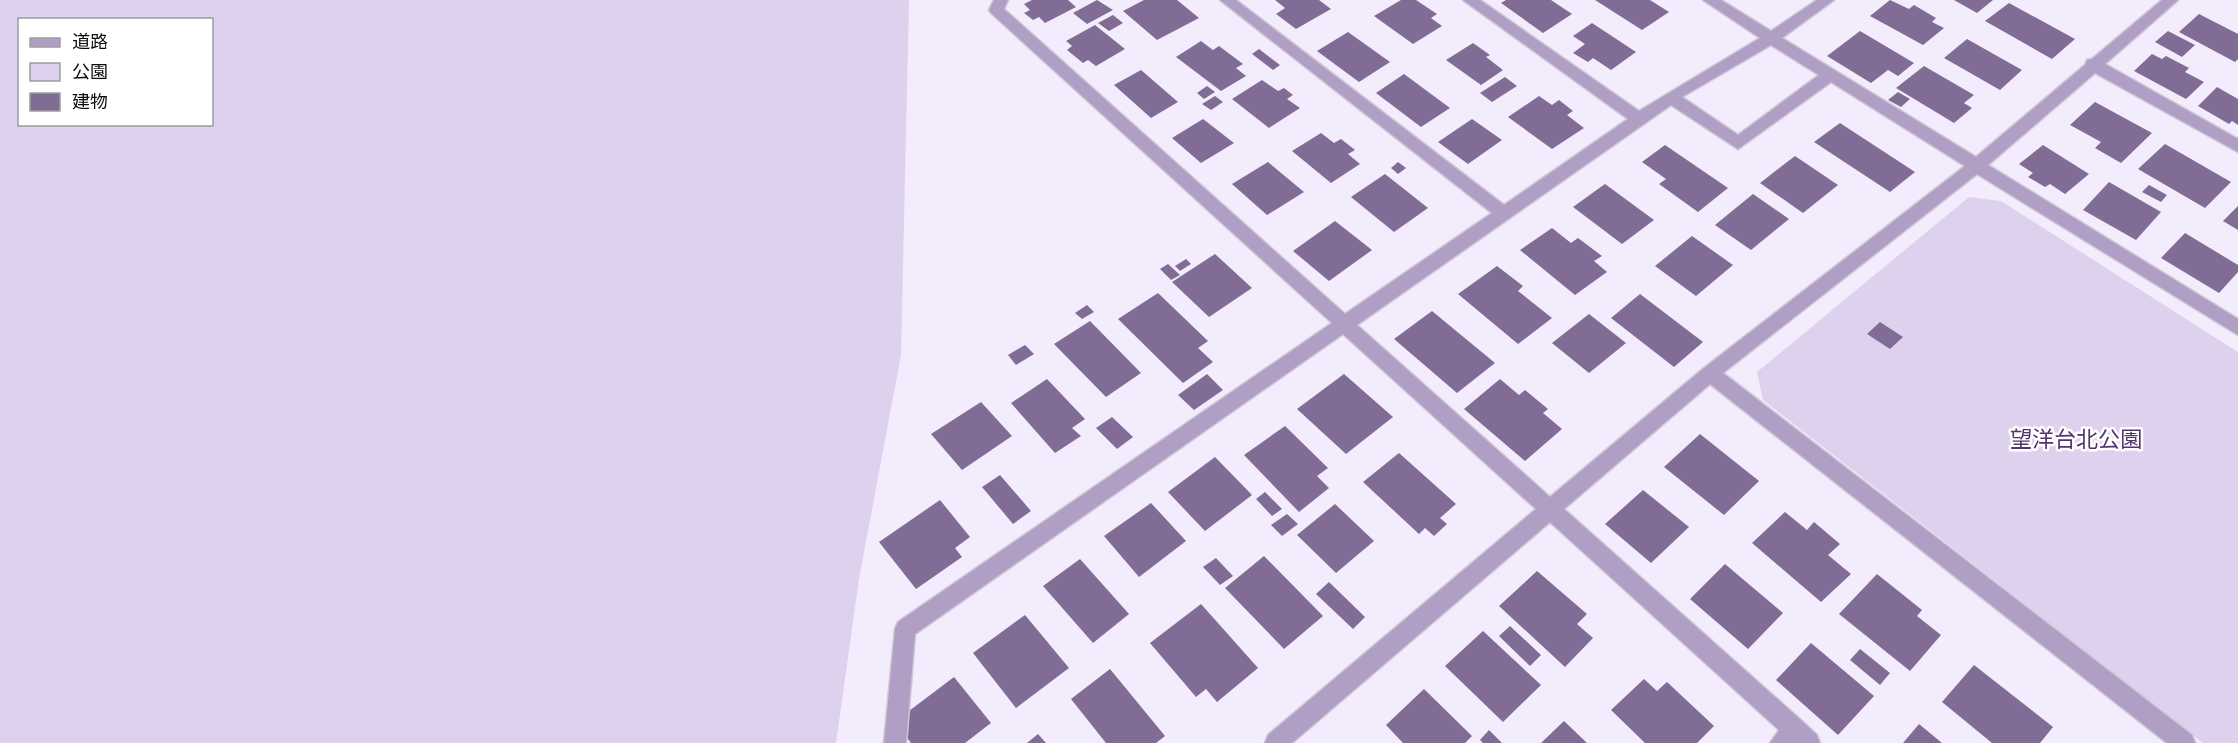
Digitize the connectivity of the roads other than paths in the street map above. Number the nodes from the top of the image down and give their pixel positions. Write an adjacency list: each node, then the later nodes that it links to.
1 (1001, 0): 15 (street)
2 (1227, 0): 14 (street)
3 (1470, 0): 11 (street)
4 (1710, 0): 7 (street)
5 (1827, 0): 7 (street)
6 (2171, 0): 8 (street)
7 (1772, 39): 9 (street); 10 (street)
8 (2092, 64): 12 (street); 13 (street)
9 (1830, 75): 10 (street); 13 (street)
10 (1671, 97): 11 (street)
11 (1639, 119): 14 (street)
12 (2238, 146)
13 (1977, 165): 16 (street); 17 (street)
14 (1503, 213): 15 (street)
15 (1344, 324): 18 (street); 20 (street)
16 (2238, 328)
17 (1710, 373): 18 (street); 22 (street)
18 (1551, 509): 19 (street); 21 (street)
19 (1795, 738)
20 (895, 743)
21 (1276, 743)
22 (2184, 743)

